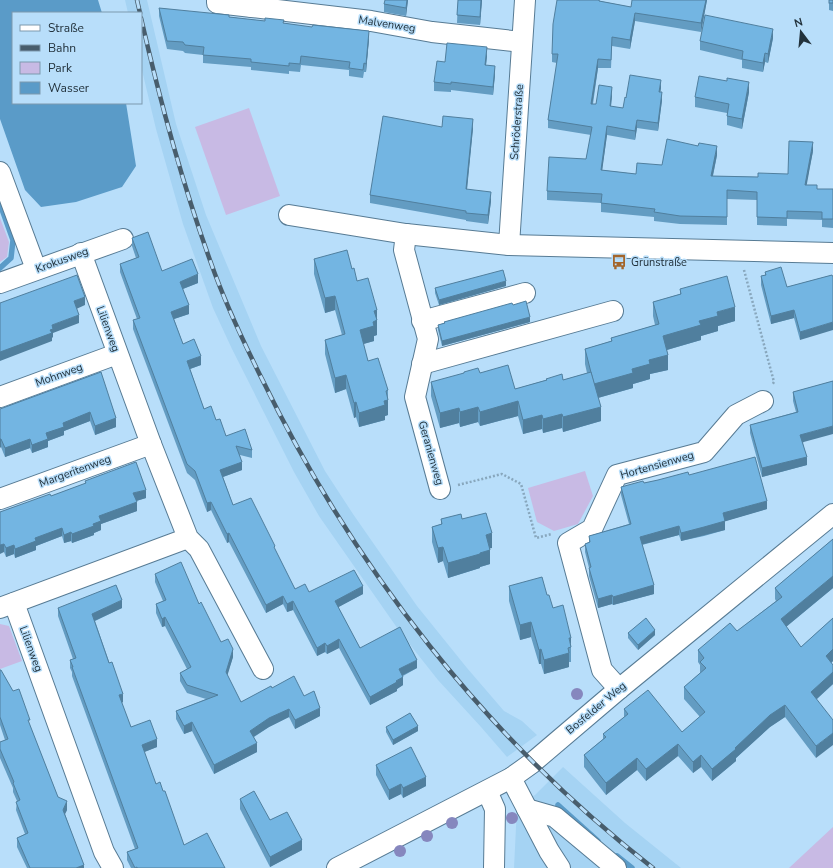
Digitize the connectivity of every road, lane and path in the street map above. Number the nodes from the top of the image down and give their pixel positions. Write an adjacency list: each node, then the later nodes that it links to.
1 (217, 0): 3 (street, Malvenweg)
2 (525, 0): 4 (street, Schröderstraße)
3 (251, 4): 4 (street, Malvenweg)
4 (522, 42): 9 (street, Schröderstraße)
5 (0, 172): 13 (street)
6 (289, 215): 7 (street)
7 (406, 234): 9 (street); 17 (street, Geranienweg)
8 (123, 238): 11 (street, Krokusweg)
9 (509, 245): 10 (street)
10 (739, 250): 12 (street); 21 (path)
11 (81, 253): 13 (street, Krokusweg); 18 (street, Lilienweg)
12 (833, 253)
13 (36, 270): 14 (street, Krokusweg)
14 (0, 283)
15 (525, 293): 17 (street)
16 (613, 311): 19 (street)
17 (422, 320): 19 (street, Geranienweg)
18 (117, 354): 20 (street, Mohnweg); 22 (street, Lilienweg)
19 (422, 364): 23 (street, Geranienweg)
20 (0, 397)
21 (763, 401): 27 (street, Hortensienweg)
22 (151, 444): 24 (street, Margeritenweg); 26 (street, Lilienweg)
23 (440, 489): 27 (path, Geranienweg)
24 (0, 499)
25 (833, 514): 30 (street, Bosfelder Weg)
26 (188, 538): 28 (street, Lilienweg); 29 (street, Lilienweg)
27 (568, 543): 30 (street)
28 (7, 605): 34 (street, Lilienweg)
29 (263, 669)
30 (619, 689): 31 (street, Bosfelder Weg)
31 (511, 778): 32 (street, Bosfelder Weg); 33 (street)
32 (487, 790): 35 (street, Bosfelder Weg); 36 (street)
33 (527, 809): 37 (street); 38 (street)
34 (113, 868)
35 (337, 868)
36 (494, 868)
37 (560, 868)
38 (616, 868)

